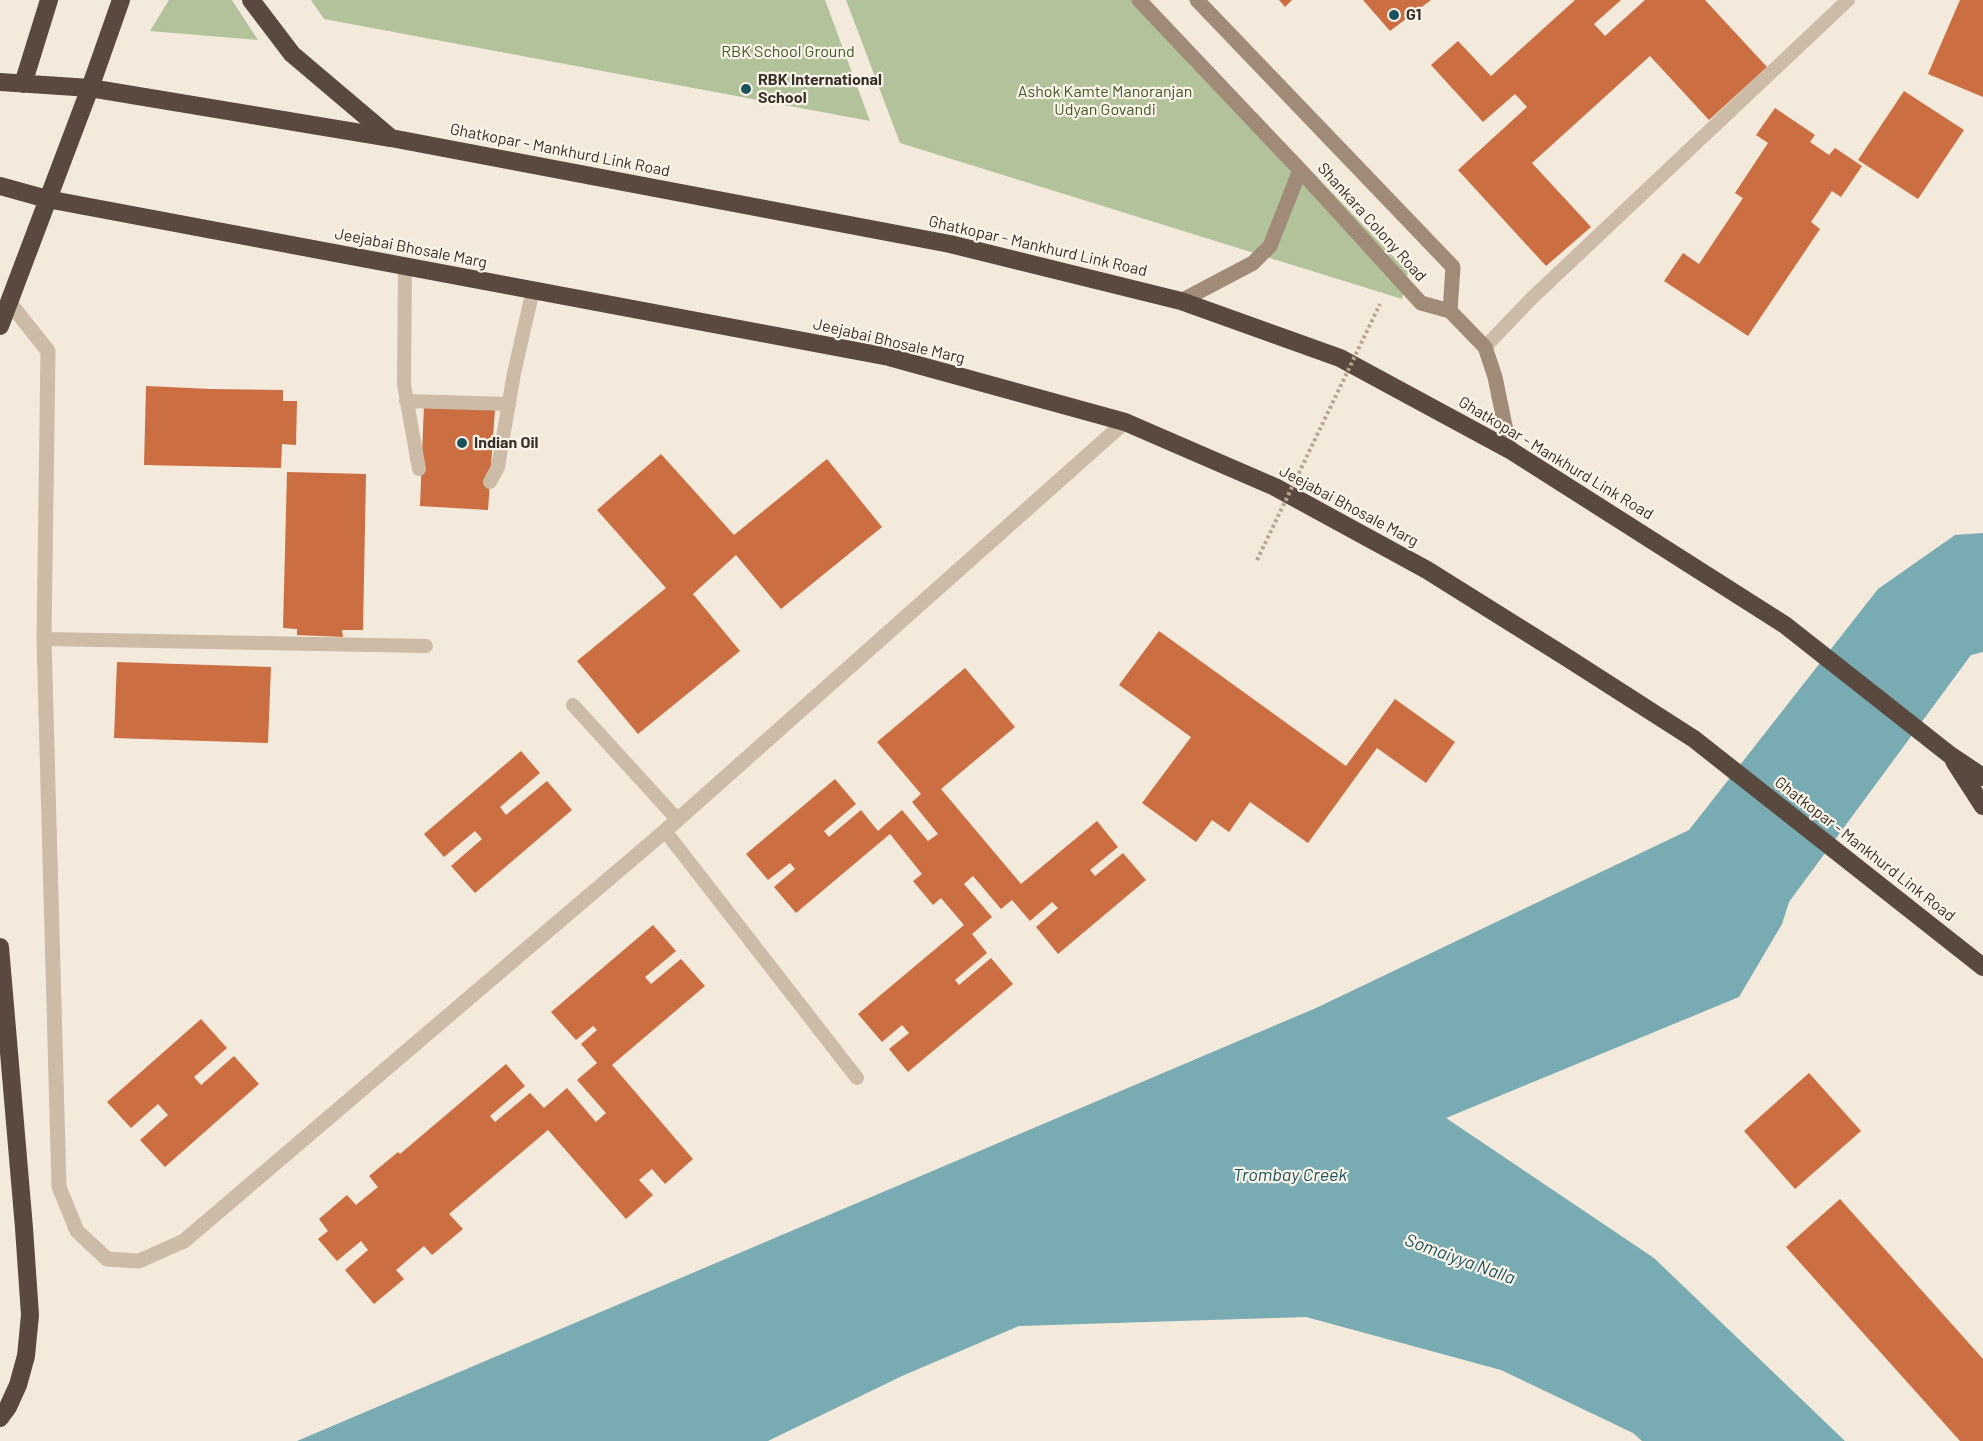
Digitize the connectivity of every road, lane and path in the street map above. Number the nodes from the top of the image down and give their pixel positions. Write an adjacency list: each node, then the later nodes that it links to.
1 (49, 0): 8 (highway)
2 (121, 0): 9 (highway)
3 (251, 0): 10 (highway)
4 (1139, 0): 11 (main road, Shankara Colony Road)
5 (1197, 0): 19 (main road, Shankara Colony Road)
6 (1848, 0): 21 (lane)
7 (0, 82): 8 (highway, Ghatkopar - Mankhurd Link Road)
8 (23, 84): 9 (highway, Ghatkopar - Mankhurd Link Road)
9 (90, 88): 10 (highway, Ghatkopar - Mankhurd Link Road); 13 (highway)
10 (391, 138): 16 (highway, Ghatkopar - Mankhurd Link Road)
11 (1300, 170): 16 (main road); 19 (main road, Shankara Colony Road)
12 (0, 186): 13 (highway, Jeejabai Bhosale Marg)
13 (47, 199): 14 (highway, Jeejabai Bhosale Marg); 17 (highway)
14 (405, 267): 15 (highway, Jeejabai Bhosale Marg); 22 (lane)
15 (533, 290): 23 (lane); 24 (highway, Jeejabai Bhosale Marg)
16 (1181, 301): 25 (highway, Ghatkopar - Mankhurd Link Road)
17 (9, 302): 20 (highway); 29 (street)
18 (1380, 304): 28 (path, bridge)
19 (1450, 311): 21 (main road)
20 (0, 326)
21 (1485, 347): 25 (main road)
22 (406, 401): 23 (lane); 26 (lane)
23 (509, 404): 27 (lane)
24 (1125, 422): 32 (highway, Jeejabai Bhosale Marg); 36 (street)
25 (1510, 450): 33 (highway, Ghatkopar - Mankhurd Link Road)
26 (419, 470)
27 (490, 482)
28 (1257, 560)
29 (44, 639): 30 (lane); 37 (street)
30 (426, 646)
31 (573, 705): 36 (lane)
32 (1694, 739): 39 (highway, Ghatkopar - Mankhurd Link Road)
33 (1950, 755): 34 (highway); 35 (highway)
34 (1983, 777)
35 (1983, 806)
36 (677, 819): 37 (street)
37 (665, 831): 40 (lane)
38 (0, 947): 41 (highway)
39 (1983, 967)
40 (857, 1078)
41 (0, 1418)

